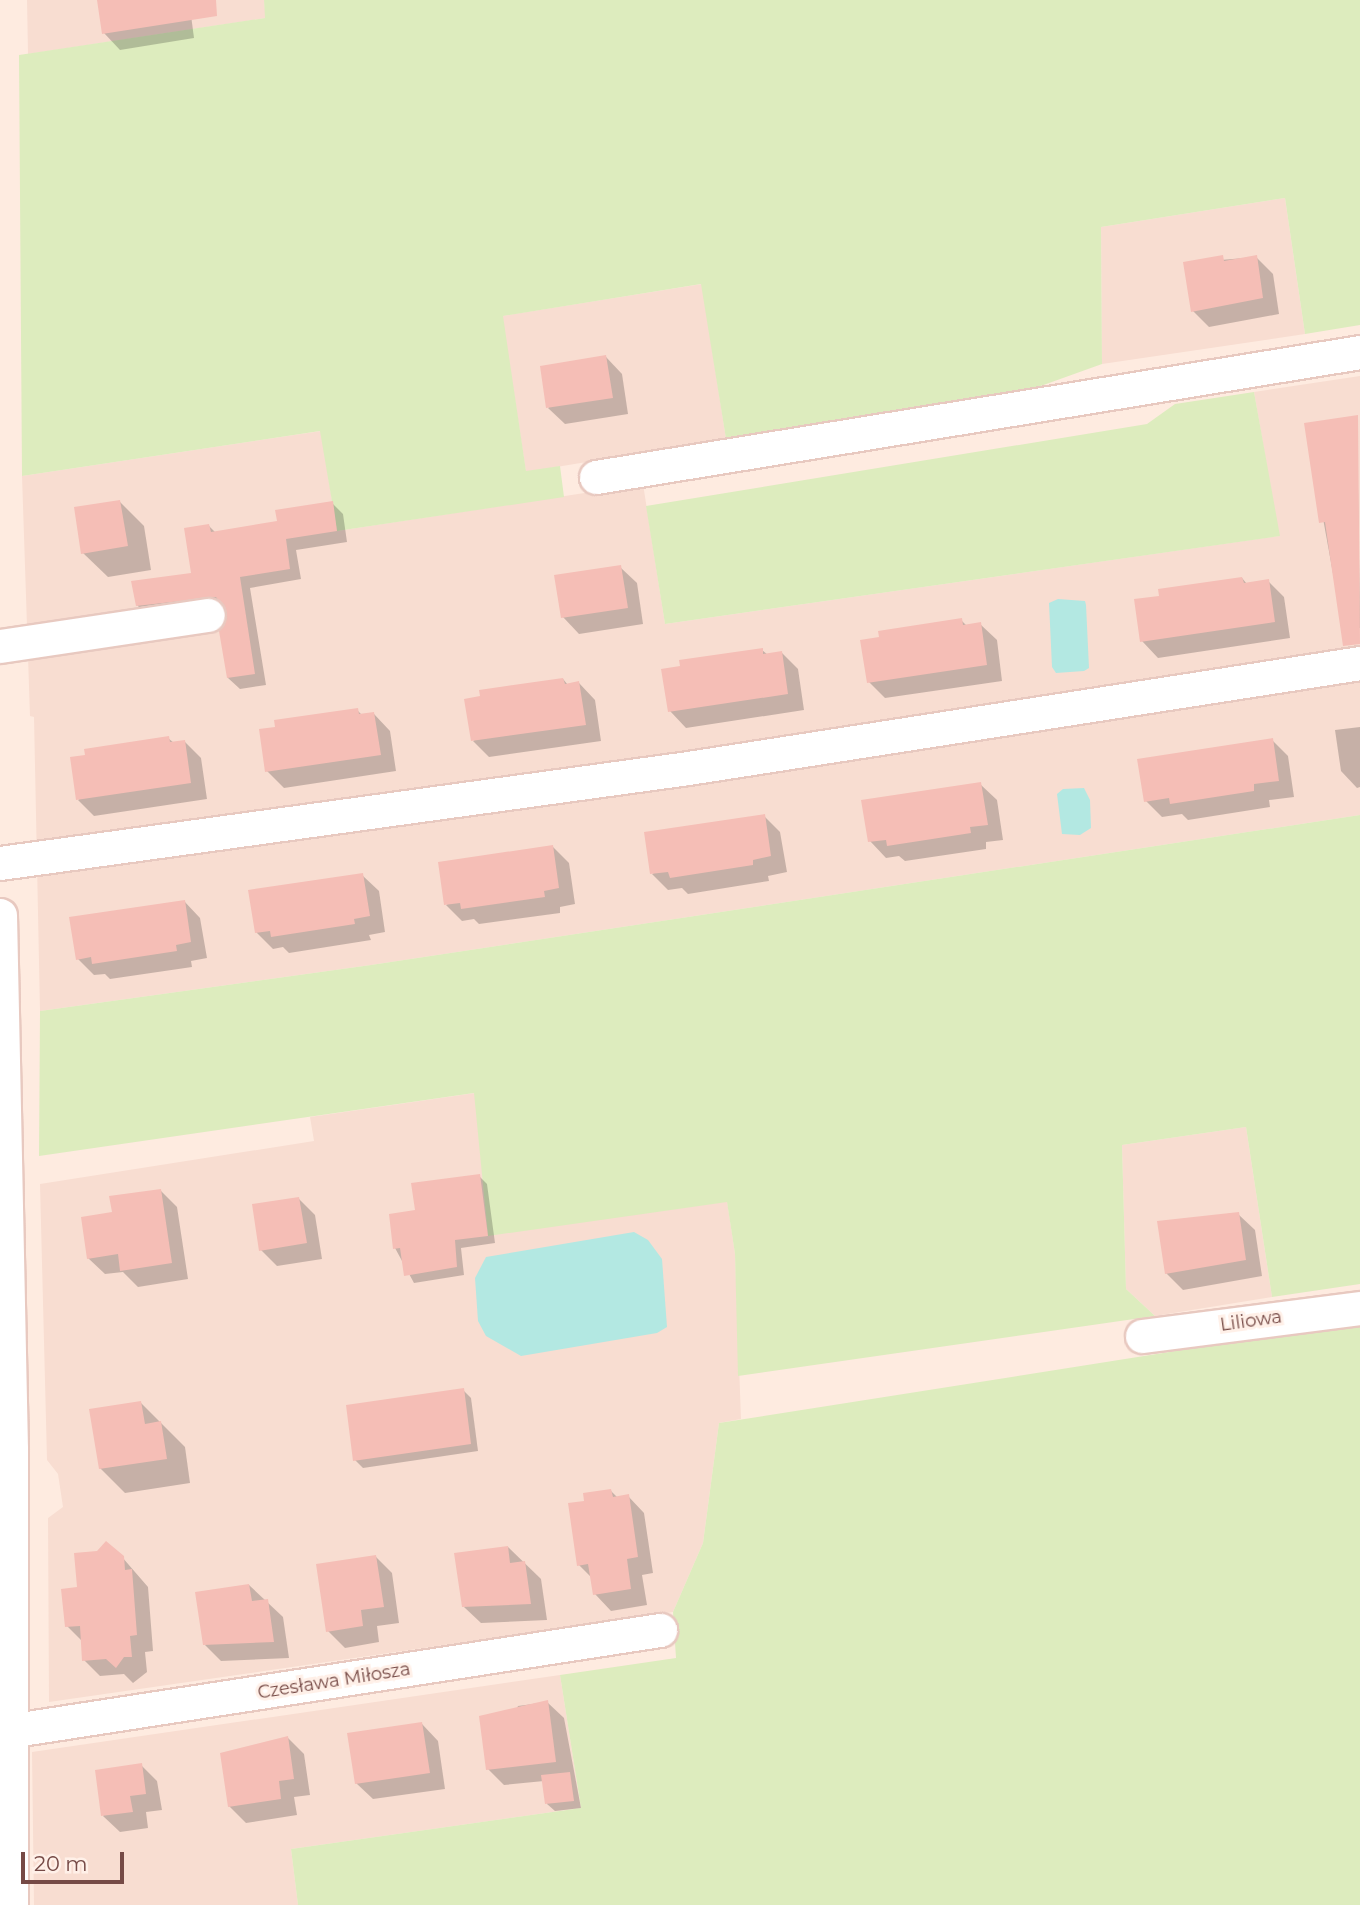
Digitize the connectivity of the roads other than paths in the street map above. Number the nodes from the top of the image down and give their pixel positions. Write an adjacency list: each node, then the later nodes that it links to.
1 (1360, 352): 2 (street)
2 (596, 477)
3 (208, 615): 4 (street)
4 (0, 646)
5 (1360, 663): 6 (street)
6 (0, 863)
7 (0, 915): 10 (street)
8 (1360, 1308): 9 (street, Liliowa)
9 (1142, 1336)
10 (5, 1450): 12 (street)
11 (660, 1630): 12 (street, Czesława Miłosza)
12 (8, 1731): 13 (street)
13 (11, 1905)

